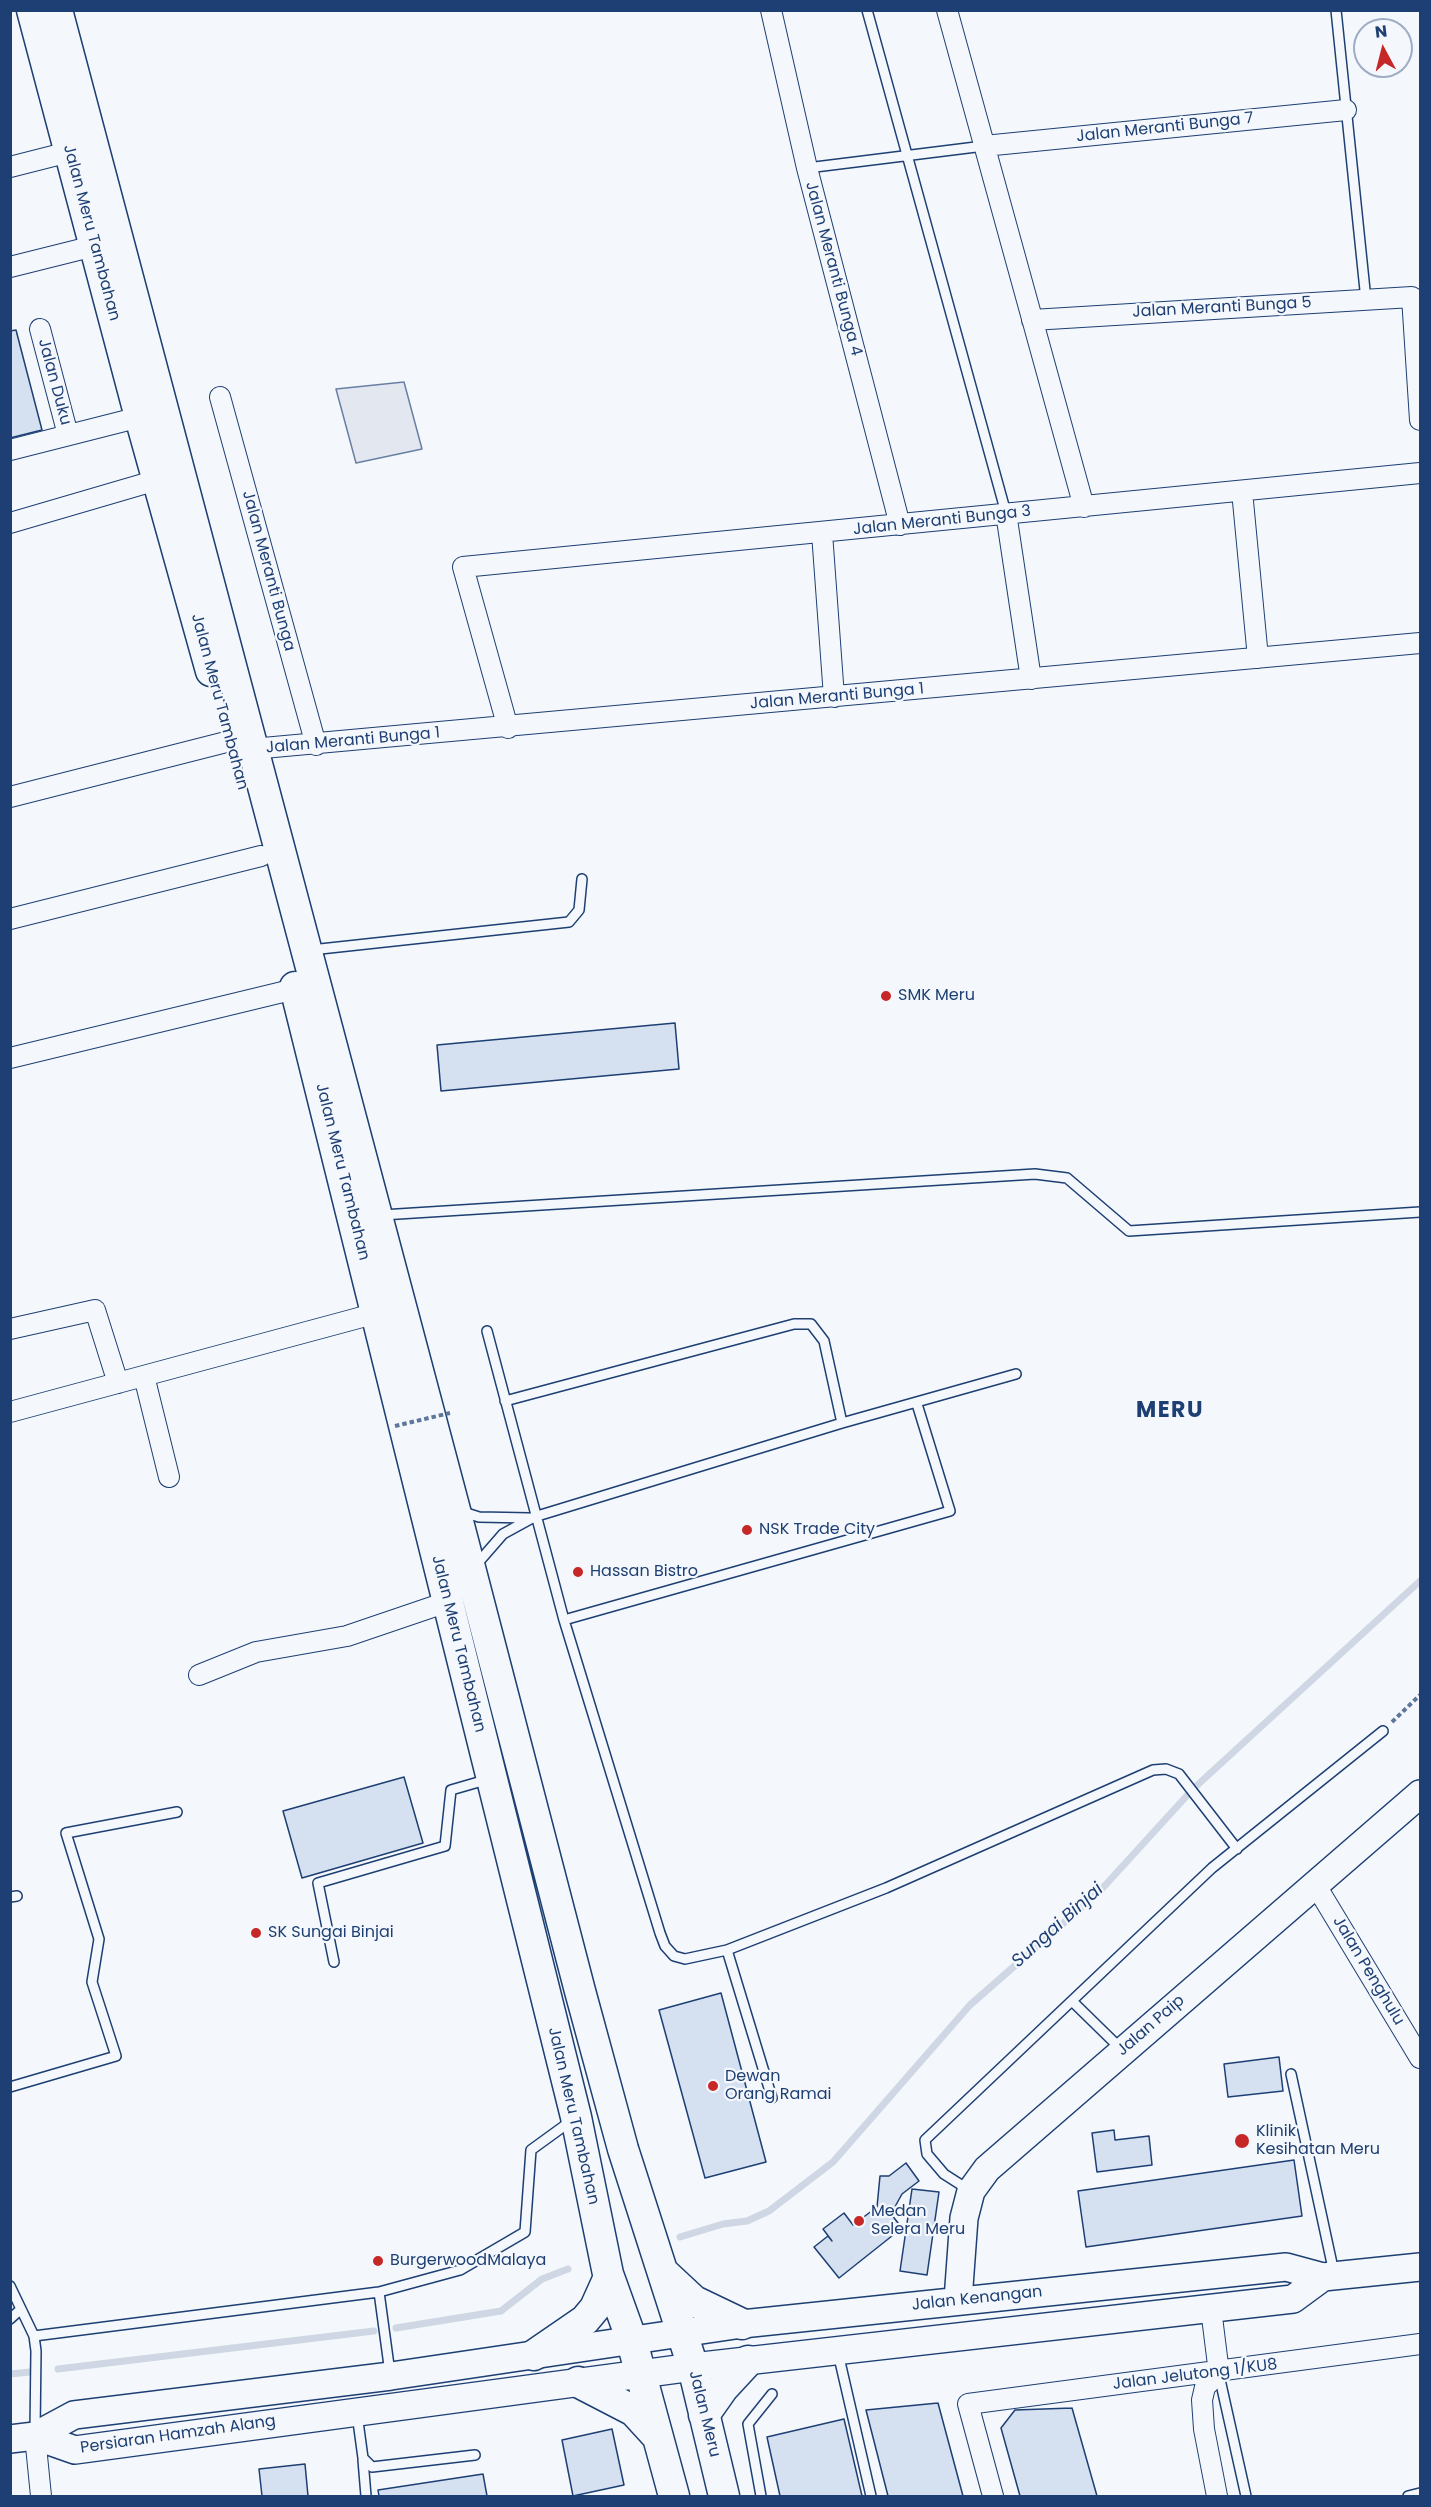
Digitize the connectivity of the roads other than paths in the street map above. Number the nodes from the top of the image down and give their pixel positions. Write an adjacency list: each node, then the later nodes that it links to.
1 (32, 10): 9 (main road, Jalan Meru Tambahan)
2 (57, 10): 36 (main road, Jalan Meru Tambahan)
3 (771, 10): 12 (street, Jalan Meranti Bunga 4)
4 (867, 10): 10 (lane)
5 (947, 10): 8 (street)
6 (1336, 10): 7 (lane)
7 (1346, 110): 8 (street, Jalan Meranti Bunga 7); 15 (lane)
8 (984, 146): 10 (lane); 16 (street)
9 (69, 152): 11 (street); 13 (main road, Jalan Meru Tambahan)
10 (909, 155): 12 (lane); 27 (lane)
11 (10, 167)
12 (807, 168): 29 (street, Jalan Meranti Bunga 4)
13 (94, 246): 14 (street); 19 (main road, Jalan Meru Tambahan)
14 (10, 267)
15 (1366, 300): 16 (street, Jalan Meranti Bunga 5); 20 (street, Jalan Meranti Bunga 5)
16 (1032, 320): 26 (street)
17 (40, 329): 21 (street, Jalan Duku)
18 (220, 397): 37 (street, Jalan Meranti Bunga)
19 (140, 417): 21 (street); 24 (main road, Jalan Meru Tambahan)
20 (1420, 420)
21 (69, 435): 22 (street)
22 (10, 450)
23 (1420, 473): 25 (street, Jalan Meranti Bunga 3)
24 (157, 480): 28 (street); 36 (main road, Jalan Meru Tambahan)
25 (1242, 491): 26 (street, Jalan Meranti Bunga 3); 32 (street)
26 (1084, 507): 27 (street, Jalan Meranti Bunga 3)
27 (1006, 513): 29 (street, Jalan Meranti Bunga 3); 33 (street)
28 (10, 523)
29 (900, 525): 30 (street, Jalan Meranti Bunga 3)
30 (822, 533): 34 (street); 35 (street, Jalan Meranti Bunga 3)
31 (1420, 643): 32 (street, Jalan Meranti Bunga 1)
32 (1258, 658): 33 (street, Jalan Meranti Bunga 1)
33 (1031, 679): 34 (street, Jalan Meranti Bunga 1)
34 (834, 697): 35 (street, Jalan Meranti Bunga 1)
35 (507, 728): 37 (street, Jalan Meranti Bunga 1)
36 (241, 745): 37 (street, Jalan Meranti Bunga 1); 38 (street, Jalan Meranti Bunga 1); 39 (main road, Jalan Meru Tambahan); 42 (main road, Jalan Meru Tambahan)
37 (316, 745)
38 (10, 797)
39 (261, 856): 41 (street); 43 (main road, Jalan Meru Tambahan)
40 (582, 879): 42 (lane)
41 (10, 919)
42 (306, 951): 46 (main road, Jalan Meru Tambahan)
43 (295, 989): 44 (street); 47 (main road, Jalan Meru Tambahan)
44 (10, 1059)
45 (1420, 1212): 46 (lane)
46 (377, 1215): 58 (main road, Jalan Meru Tambahan)
47 (377, 1313): 51 (street); 61 (main road, Jalan Meru Tambahan)
48 (10, 1329): 52 (street)
49 (487, 1331): 53 (lane)
50 (1016, 1374): 54 (lane)
51 (144, 1376): 52 (street); 57 (street)
52 (118, 1383): 55 (street)
53 (505, 1401): 56 (lane); 59 (lane)
54 (917, 1404): 56 (lane); 62 (lane)
55 (10, 1412)
56 (842, 1424): 59 (lane)
57 (169, 1477)
58 (455, 1510): 59 (lane); 60 (main road, Jalan Meru Tambahan)
59 (534, 1517): 60 (lane); 62 (lane)
60 (471, 1571): 80 (main road, Jalan Meru Tambahan)
61 (447, 1602): 63 (street); 65 (main road, Jalan Meru Tambahan)
62 (564, 1620): 70 (lane)
63 (199, 1675)
64 (1383, 1731): 68 (lane)
65 (491, 1779): 71 (lane); 78 (main road, Jalan Meru Tambahan)
66 (1420, 1794): 69 (street, Jalan Paip)
67 (177, 1812): 76 (lane)
68 (1237, 1849): 70 (lane); 72 (lane)
69 (1315, 1884): 73 (street, Jalan Paip); 74 (street, Jalan Penghulu)
70 (727, 1950): 77 (lane)
71 (333, 1962)
72 (1072, 2001): 73 (lane); 79 (lane)
73 (1123, 2051): 79 (street, Jalan Paip)
74 (1420, 2058)
75 (1291, 2074): 83 (lane)
76 (10, 2088)
77 (772, 2098)
78 (576, 2117): 82 (main road, Jalan Meru Tambahan); 85 (lane)
79 (971, 2191): 86 (street, Jalan Paip)
80 (661, 2267): 90 (main road); 91 (main road, Jalan Meru Tambahan)
81 (1420, 2267): 83 (street, Jalan Kenangan)
82 (608, 2275): 93 (main road, Jalan Meru Tambahan); 96 (main road)
83 (1329, 2276): 86 (street, Jalan Kenangan); 88 (street)
84 (10, 2286): 87 (lane)
85 (380, 2297): 92 (lane); 101 (lane)
86 (958, 2300): 90 (street, Jalan Kenangan)
87 (21, 2309): 89 (lane); 92 (lane)
88 (1211, 2309): 95 (street); 99 (street)
89 (10, 2319)
90 (742, 2324): 91 (street, Jalan Kenangan)
91 (682, 2331): 93 (street, Jalan Kenangan); 98 (main road, Jalan Meru)
92 (34, 2336): 107 (lane)
93 (631, 2338): 96 (street, Persiaran Hamzah Alang); 100 (main road)
94 (1420, 2344): 99 (street, Jalan Jelutong 1/KU8)
95 (837, 2351): 97 (street); 116 (lane)
96 (534, 2355): 101 (street, Persiaran Hamzah Alang)
97 (748, 2361): 98 (street); 105 (main road)
98 (693, 2367): 100 (street); 105 (main road, Jalan Meru)
99 (1219, 2373): 117 (street, Jalan Jelutong 1/KU8); 118 (street); 119 (lane)
100 (640, 2374): 102 (street, Persiaran Hamzah Alang); 106 (main road)
101 (391, 2376): 107 (street, Persiaran Hamzah Alang)
102 (578, 2382): 104 (street, Persiaran Hamzah Alang); 106 (main road)
103 (772, 2394): 115 (lane)
104 (356, 2411): 107 (street, Persiaran Hamzah Alang); 109 (lane)
105 (704, 2415): 114 (main road, Jalan Meru)
106 (658, 2437): 113 (main road)
107 (23, 2438): 111 (street)
108 (476, 2455): 109 (lane)
109 (363, 2458): 112 (lane)
110 (1420, 2493): 120 (lane)
111 (41, 2496)
112 (366, 2496)
113 (674, 2496)
114 (724, 2496)
115 (761, 2496)
116 (871, 2496)
117 (993, 2496)
118 (1217, 2496)
119 (1246, 2496)
120 (1408, 2496)

